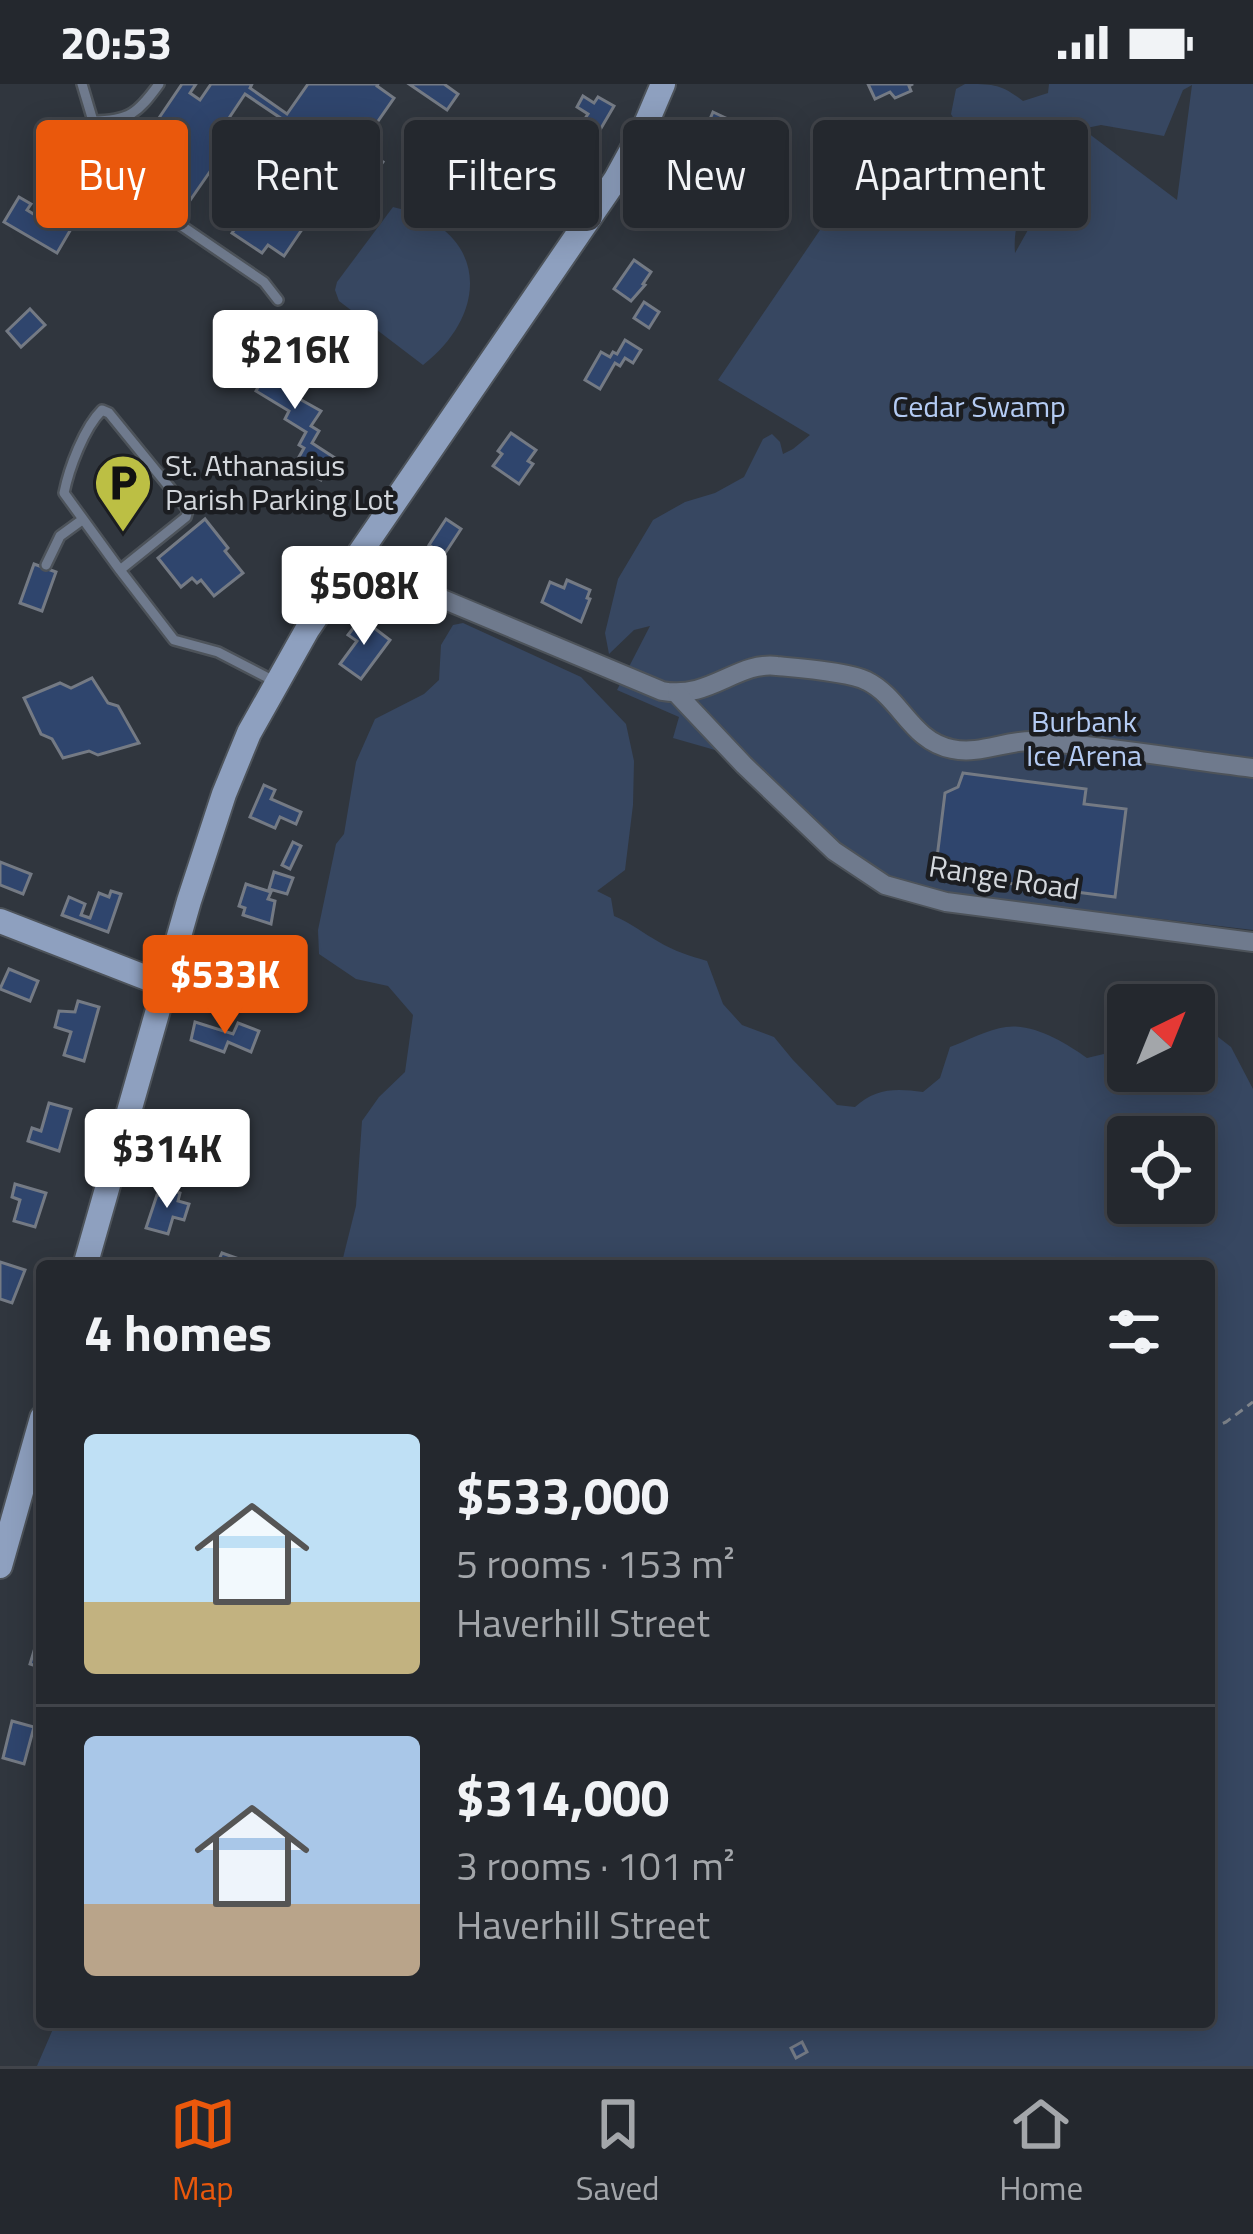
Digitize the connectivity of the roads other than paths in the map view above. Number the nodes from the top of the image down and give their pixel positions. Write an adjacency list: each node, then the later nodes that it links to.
1 (82, 84): 4 (lane)
2 (159, 84): 5 (lane)
3 (663, 84): 9 (street)
4 (93, 120)
5 (122, 120)
6 (185, 228): 7 (lane)
7 (278, 300)
8 (82, 520): 10 (lane); 11 (lane); 11 (lane)
9 (354, 562): 12 (street); 13 (street)
10 (46, 565)
11 (120, 570): 12 (lane)
12 (276, 682): 17 (street)
13 (677, 694): 14 (street); 16 (street, Range Road)
14 (1253, 768)
15 (0, 921): 17 (street)
16 (1253, 943)
17 (165, 985): 18 (street)
18 (87, 1260)
19 (36, 1439): 20 (street)
20 (0, 1566)

